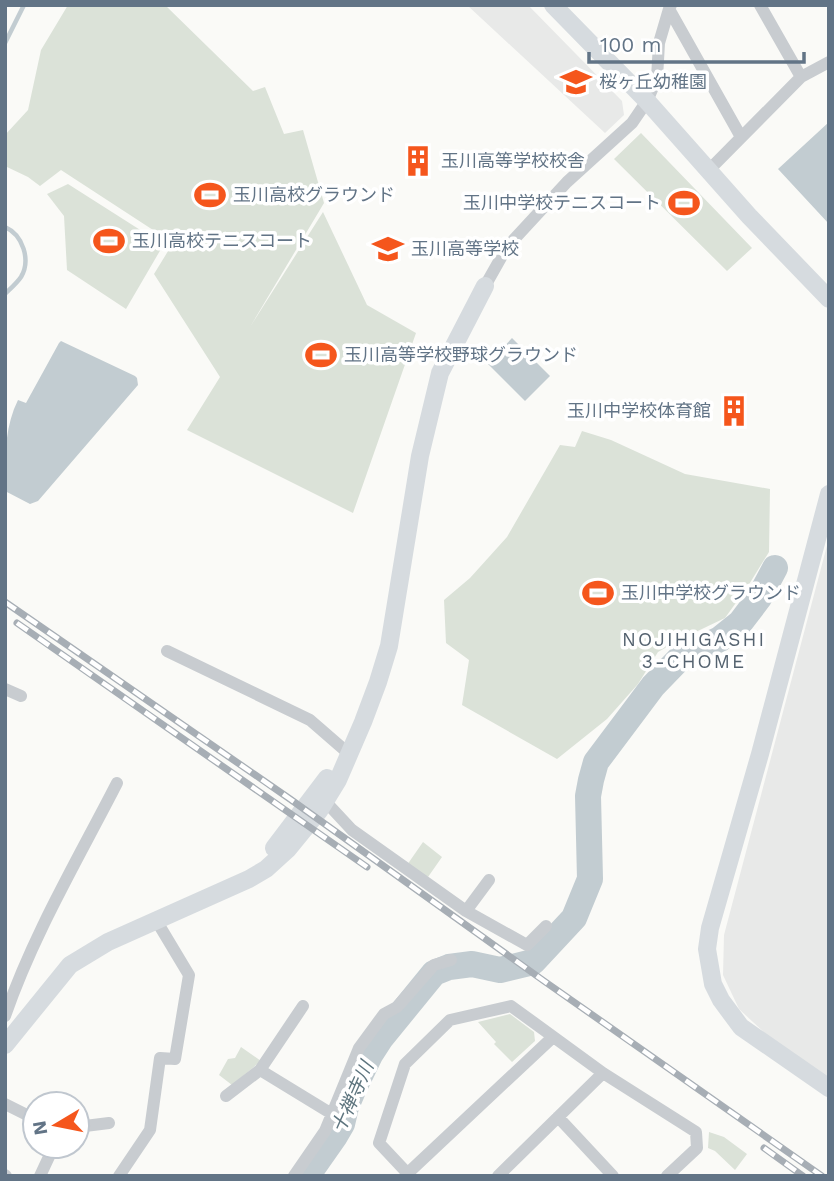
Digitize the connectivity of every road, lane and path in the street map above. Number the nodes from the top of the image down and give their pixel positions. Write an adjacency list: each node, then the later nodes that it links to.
1 (553, 5): 6 (street)
2 (760, 5): 5 (street)
3 (670, 7): 6 (street); 7 (street)
4 (829, 62): 5 (street)
5 (801, 77): 7 (street)
6 (647, 101): 8 (street); 9 (street)
7 (741, 137): 8 (street)
8 (708, 171): 10 (street)
9 (485, 286): 15 (street)
10 (829, 299)
11 (829, 494): 30 (street)
12 (167, 651): 15 (street)
13 (5, 689): 14 (street)
14 (21, 696)
15 (348, 753): 17 (street); 19 (street)
16 (117, 783): 25 (street)
17 (325, 801): 19 (street); 20 (street)
18 (489, 880): 20 (street)
19 (230, 887): 21 (street)
20 (466, 911): 22 (street)
21 (156, 920): 27 (street); 42 (street)
22 (546, 926)
23 (451, 960): 34 (street)
24 (303, 1006): 28 (street)
25 (5, 1016)
26 (554, 1037): 29 (street); 40 (street); 40 (street)
27 (5, 1045)
28 (260, 1070): 31 (street); 34 (street)
29 (603, 1073): 35 (street); 45 (street)
30 (829, 1088)
31 (226, 1096)
32 (5, 1104): 33 (street)
33 (21, 1112)
34 (332, 1114): 43 (street)
35 (558, 1118): 39 (street); 44 (street)
36 (109, 1123): 37 (street)
37 (91, 1125)
38 (47, 1160): 41 (street)
39 (507, 1173)
40 (409, 1175)
41 (40, 1176)
42 (119, 1176)
43 (294, 1176)
44 (612, 1176)
45 (667, 1176)

